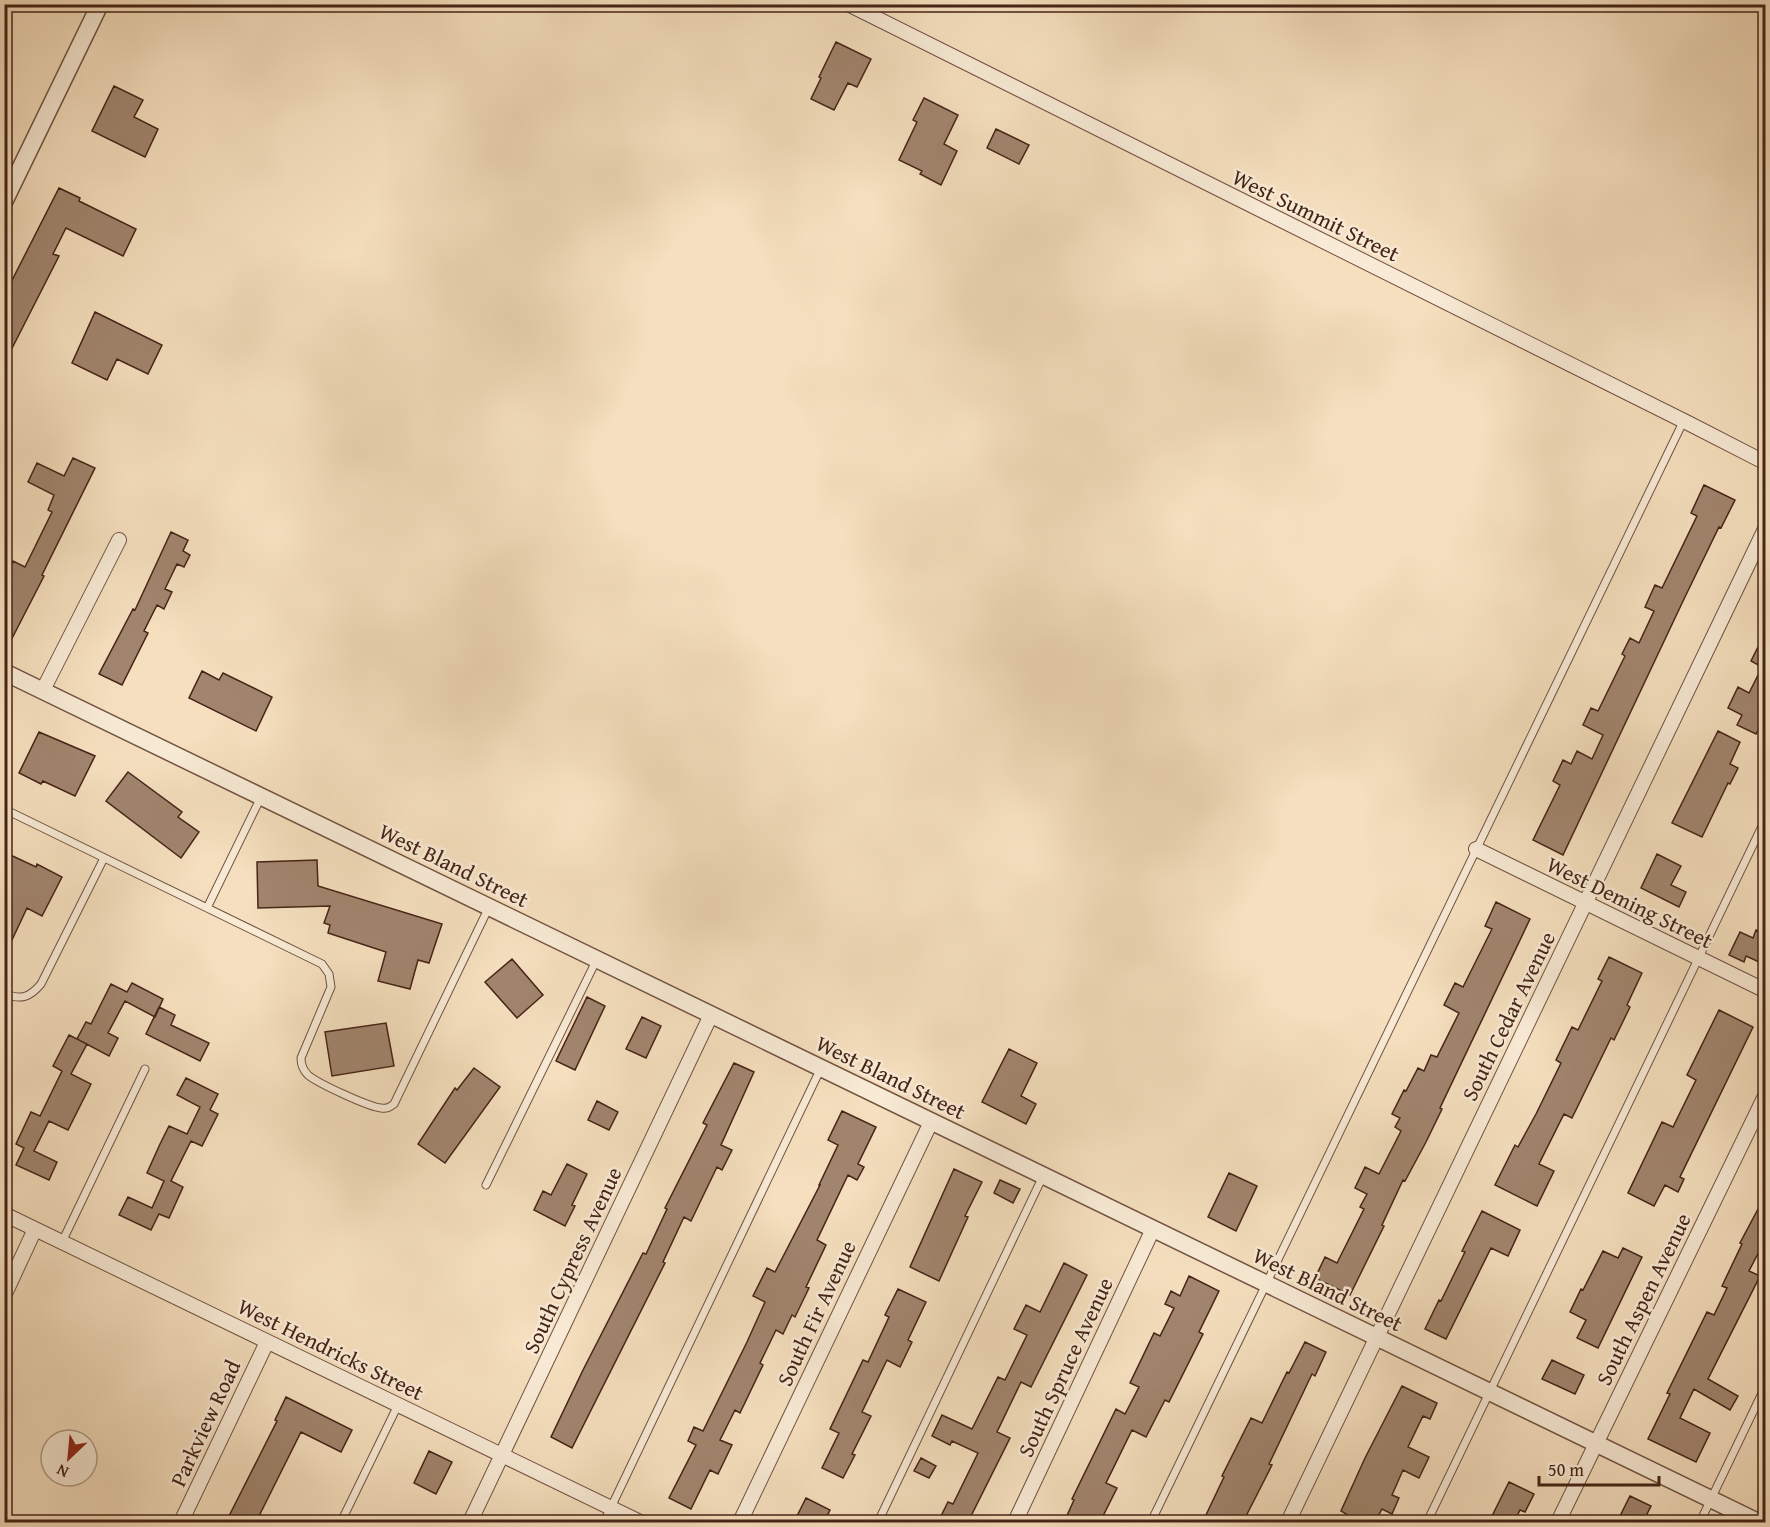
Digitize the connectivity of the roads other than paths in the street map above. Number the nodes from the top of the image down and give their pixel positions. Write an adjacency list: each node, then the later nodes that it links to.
1 (100, 4): 3 (street)
2 (848, 4): 4 (street, West Summit Street)
3 (4, 202)
4 (1684, 420): 5 (street, West Summit Street); 13 (lane)
5 (1766, 464)
6 (1766, 527): 15 (street, South Cedar Avenue)
7 (119, 540): 9 (street)
8 (4, 672): 9 (street, West Bland Street)
9 (43, 690): 10 (street, West Bland Street)
10 (261, 796): 16 (street, West Bland Street); 17 (lane)
11 (4, 809): 14 (lane)
12 (1766, 818): 18 (lane)
13 (1476, 849): 15 (street, West Deming Street); 33 (lane)
14 (104, 858): 17 (lane); 21 (lane)
15 (1586, 903): 18 (street, West Deming Street); 35 (street, South Cedar Avenue)
16 (489, 907): 17 (lane); 19 (street, West Bland Street)
17 (207, 908)
18 (1698, 958): 20 (street, West Deming Street); 38 (lane)
19 (597, 959): 22 (street, West Bland Street); 28 (lane)
20 (1766, 991)
21 (4, 993)
22 (711, 1015): 23 (street, West Bland Street); 41 (street, South Cypress Avenue)
23 (821, 1068): 26 (street, West Bland Street); 43 (lane)
24 (145, 1069): 32 (lane)
25 (1766, 1094): 40 (street, South Aspen Avenue)
26 (931, 1122): 27 (street, West Bland Street); 49 (street, South Fir Avenue)
27 (1042, 1176): 31 (street, West Bland Street); 50 (lane)
28 (486, 1185)
29 (4, 1214): 30 (street, West Hendricks Street)
30 (34, 1229): 32 (street, West Hendricks Street); 34 (street)
31 (1153, 1229): 33 (street, West Bland Street); 51 (street, South Spruce Avenue)
32 (62, 1242): 36 (street, West Hendricks Street)
33 (1266, 1284): 35 (street, West Bland Street); 52 (lane)
34 (4, 1296)
35 (1376, 1336): 38 (street, West Bland Street); 53 (street, South Cedar Avenue)
36 (267, 1342): 39 (street, West Hendricks Street); 44 (street, Parkview Road)
37 (1766, 1385): 42 (lane)
38 (1490, 1391): 40 (street, West Bland Street); 54 (lane)
39 (398, 1405): 41 (street, West Hendricks Street); 45 (lane)
40 (1596, 1443): 42 (street, West Bland Street); 55 (street, South Aspen Avenue)
41 (503, 1455): 43 (street, West Hendricks Street); 46 (street, South Cypress Avenue)
42 (1711, 1499): 56 (lane); 57 (street, West Bland Street)
43 (610, 1508): 47 (lane); 48 (street, West Hendricks Street)
44 (181, 1522)
45 (341, 1522)
46 (470, 1522)
47 (604, 1522)
48 (640, 1522)
49 (740, 1522)
50 (878, 1522)
51 (1015, 1522)
52 (1151, 1522)
53 (1288, 1522)
54 (1427, 1522)
55 (1558, 1522)
56 (1700, 1522)
57 (1758, 1522)

